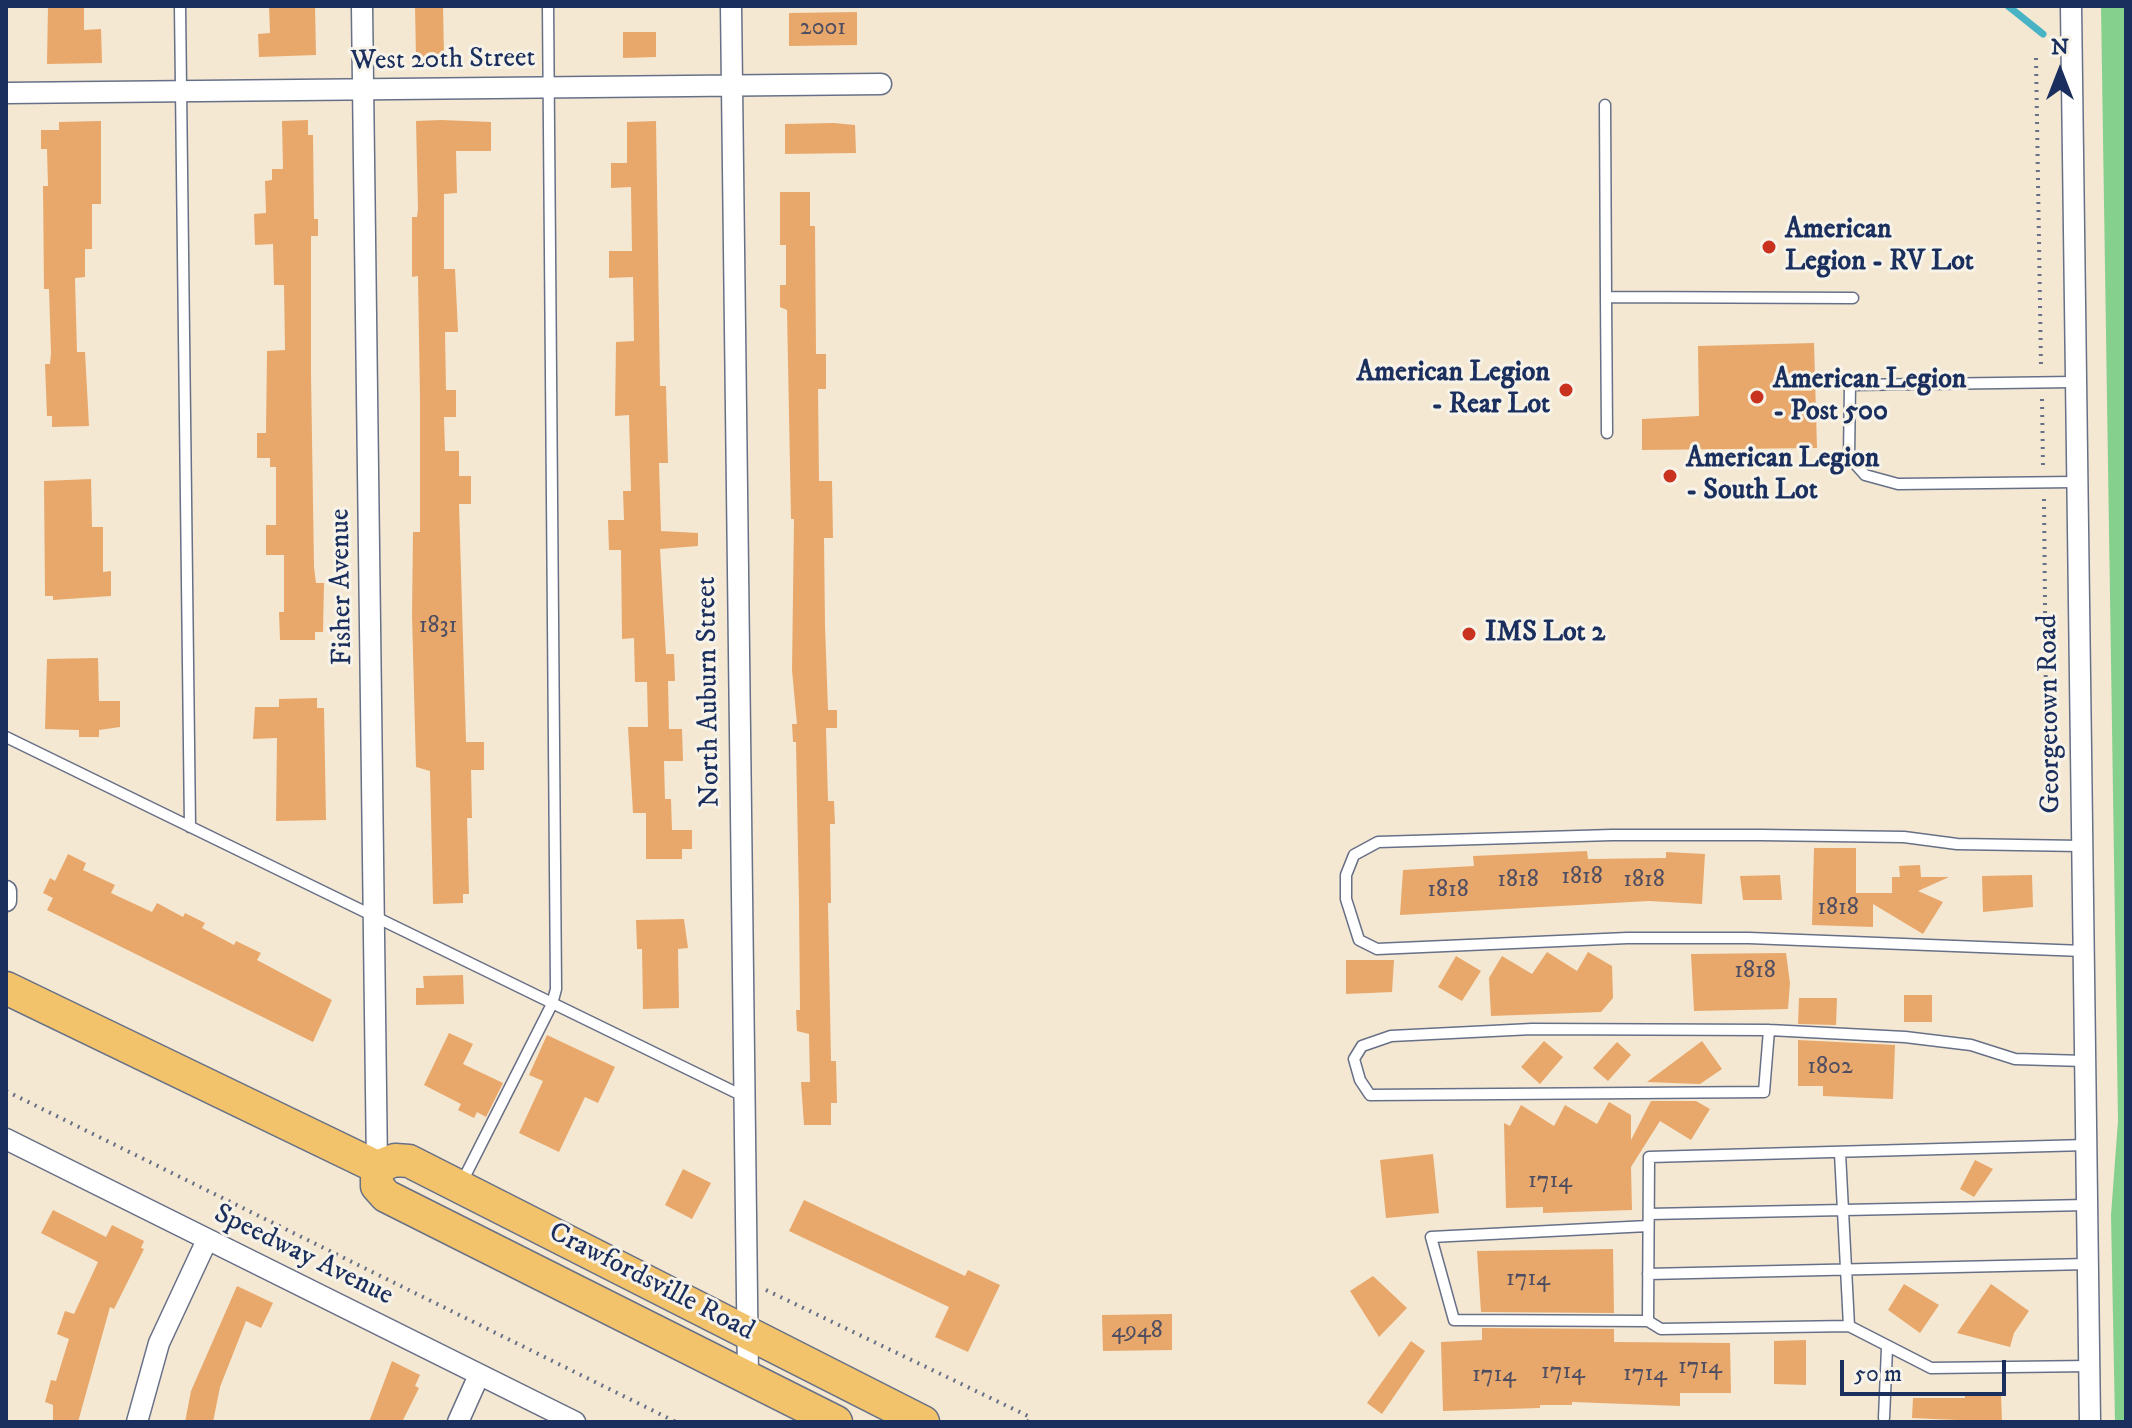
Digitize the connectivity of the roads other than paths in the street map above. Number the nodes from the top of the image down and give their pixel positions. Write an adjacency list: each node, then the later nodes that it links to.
1 (180, 6): 10 (lane)
2 (362, 6): 9 (street, Fisher Avenue)
3 (548, 6): 8 (lane)
4 (731, 6): 7 (street, North Auburn Street)
5 (2071, 6): 15 (street, Georgetown Road)
6 (881, 84): 7 (street, West 20th Street)
7 (732, 86): 8 (street, West 20th Street); 29 (street, North Auburn Street)
8 (549, 88): 9 (street, West 20th Street); 26 (lane)
9 (363, 90): 10 (street, West 20th Street); 23 (street, Fisher Avenue)
10 (181, 92): 11 (street, West 20th Street); 19 (lane)
11 (6, 93)
12 (1605, 105): 13 (lane)
13 (1606, 297): 14 (lane); 16 (lane)
14 (1853, 298)
15 (2074, 382): 17 (street, Georgetown Road); 17 (lane)
16 (1607, 433)
17 (2075, 482): 20 (street, Georgetown Road)
18 (6, 737): 19 (lane)
19 (190, 827): 23 (lane)
20 (2081, 846): 24 (street, Georgetown Road); 24 (lane)
21 (6, 891): 22 (street)
22 (6, 901)
23 (376, 917): 26 (lane); 33 (street, Fisher Avenue)
24 (2083, 951): 28 (street, Georgetown Road)
25 (6, 988): 33 (main road)
26 (552, 1004): 29 (lane); 34 (lane)
27 (1769, 1030): 27 (lane); 28 (lane)
28 (2085, 1061): 31 (street, Georgetown Road)
29 (743, 1096): 45 (street, North Auburn Street)
30 (6, 1139): 39 (street, Speedway Avenue)
31 (2086, 1145): 32 (lane); 35 (street, Georgetown Road)
32 (1840, 1153): 36 (lane); 37 (lane)
33 (377, 1167): 34 (main road, Crawfordsville Road); 49 (main road, Crawfordsville Road)
34 (459, 1187): 45 (main road, Crawfordsville Road)
35 (2087, 1205): 36 (lane); 40 (street, Georgetown Road)
36 (1843, 1209): 37 (lane); 41 (lane)
37 (1649, 1214): 38 (lane)
38 (1648, 1226): 42 (lane); 43 (lane)
39 (207, 1240): 48 (street, Speedway Avenue); 51 (street)
40 (2088, 1264): 41 (lane); 47 (street, Georgetown Road)
41 (1846, 1267): 42 (lane); 44 (lane)
42 (1648, 1274): 43 (lane)
43 (1648, 1321): 44 (lane)
44 (1849, 1326): 46 (lane)
45 (745, 1331): 49 (street, North Auburn Street); 55 (main road, Crawfordsville Road)
46 (1887, 1348): 47 (lane); 50 (lane)
47 (2090, 1366): 56 (street, Georgetown Road)
48 (479, 1375): 52 (street); 53 (street, Speedway Avenue)
49 (748, 1377): 54 (main road, Crawfordsville Road)
50 (1884, 1418)
51 (137, 1422)
52 (458, 1422)
53 (575, 1422)
54 (836, 1422)
55 (923, 1422)
56 (2090, 1422)

